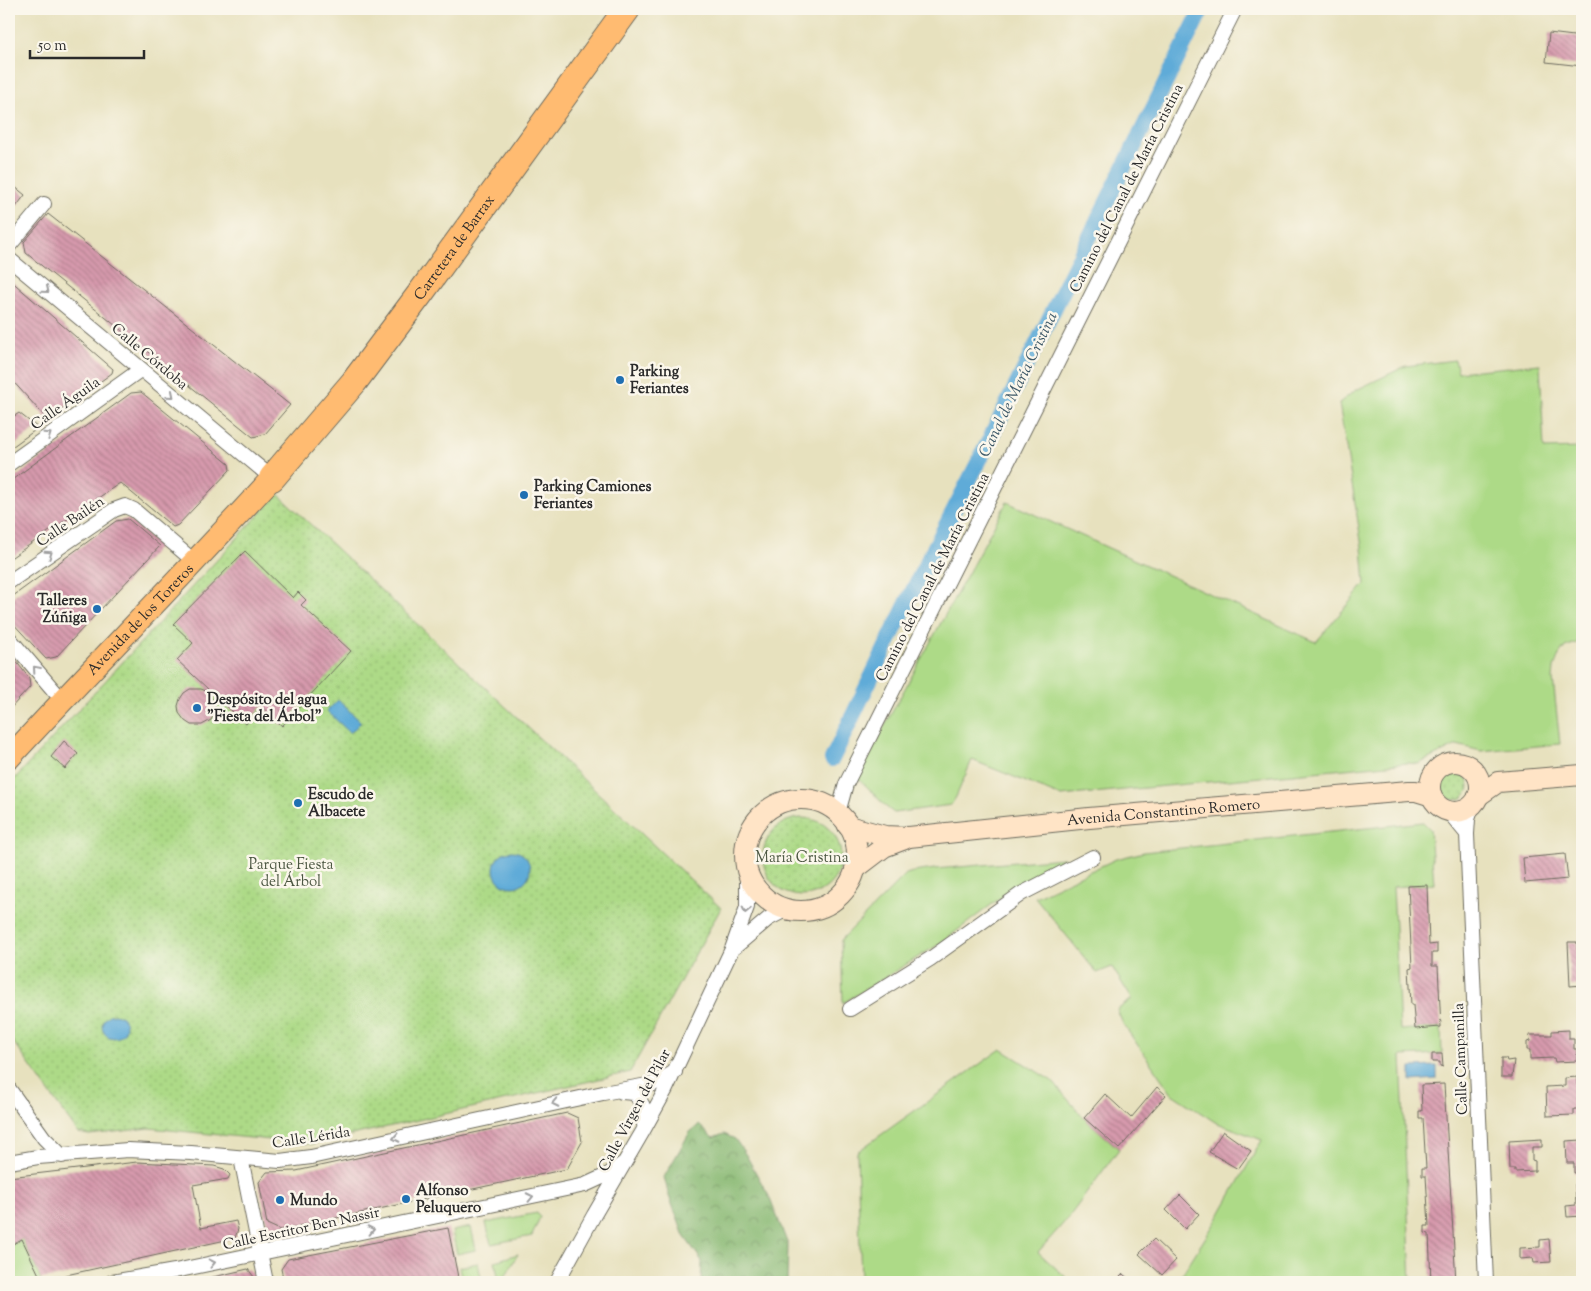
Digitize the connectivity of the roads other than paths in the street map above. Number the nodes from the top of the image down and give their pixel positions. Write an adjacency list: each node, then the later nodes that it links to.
1 (627, 9): 8 (highway, Carretera de Barrax)
2 (1235, 9): 20 (street, Camino del Canal de María Cristina)
3 (44, 204): 4 (street)
4 (9, 246)
5 (9, 259): 6 (street, Calle Córdoba, one-way to 6)
6 (140, 370): 7 (street, Calle Águila, one-way to 6); 8 (street, Calle Córdoba, one-way to 8)
7 (9, 464)
8 (272, 478): 9 (main road, Avenida de los Toreros)
9 (196, 562): 10 (street, Calle Bailén, one-way to 9); 12 (main road, Avenida de los Toreros)
10 (9, 582)
11 (9, 638): 12 (street, one-way to 11)
12 (62, 700): 13 (main road, Avenida de los Toreros)
13 (9, 758)
14 (1476, 774): 16 (street); 17 (street); 18 (street)
15 (1582, 775): 16 (street)
16 (1498, 782): 18 (street)
17 (1426, 788): 19 (street); 22 (street, Avenida Constantino Romero)
18 (1476, 799): 19 (street); 21 (street, Calle Campanilla)
19 (1448, 811): 21 (street)
20 (843, 819): 22 (street, Avenida Constantino Romero); 24 (street); 25 (street)
21 (1467, 834): 44 (street, Calle Campanilla)
22 (909, 837): 24 (street, Avenida Constantino Romero)
23 (1094, 857): 28 (street)
24 (854, 869): 26 (street)
25 (747, 870): 26 (street); 27 (street, Calle Virgen del Pilar, one-way to 27)
26 (787, 909): 27 (street, Calle Virgen del Pilar)
27 (732, 949): 29 (street, Calle Virgen del Pilar)
28 (850, 1009)
29 (675, 1072): 31 (street, Calle Lérida); 32 (street, Calle Virgen del Pilar)
30 (9, 1089): 33 (street)
31 (613, 1091): 32 (street, Calle Lérida); 34 (street, Calle Lérida, one-way to 34)
32 (643, 1131): 36 (street, Calle Virgen del Pilar)
33 (62, 1156): 34 (street, Calle Lérida); 35 (street, Calle Lérida)
34 (241, 1158): 39 (street)
35 (9, 1162)
36 (624, 1163): 37 (street, Calle Escritor Ben Nassir); 38 (street, Calle Virgen del Pilar)
37 (585, 1185): 38 (street); 39 (street, Calle Escritor Ben Nassir, one-way to 37)
38 (594, 1215): 43 (street, Calle Virgen del Pilar)
39 (260, 1253): 40 (street, Calle Escritor Ben Nassir, one-way to 39); 42 (street)
40 (176, 1277): 41 (street, Calle Escritor Ben Nassir)
41 (112, 1282)
42 (266, 1282)
43 (557, 1282)
44 (1486, 1282)

